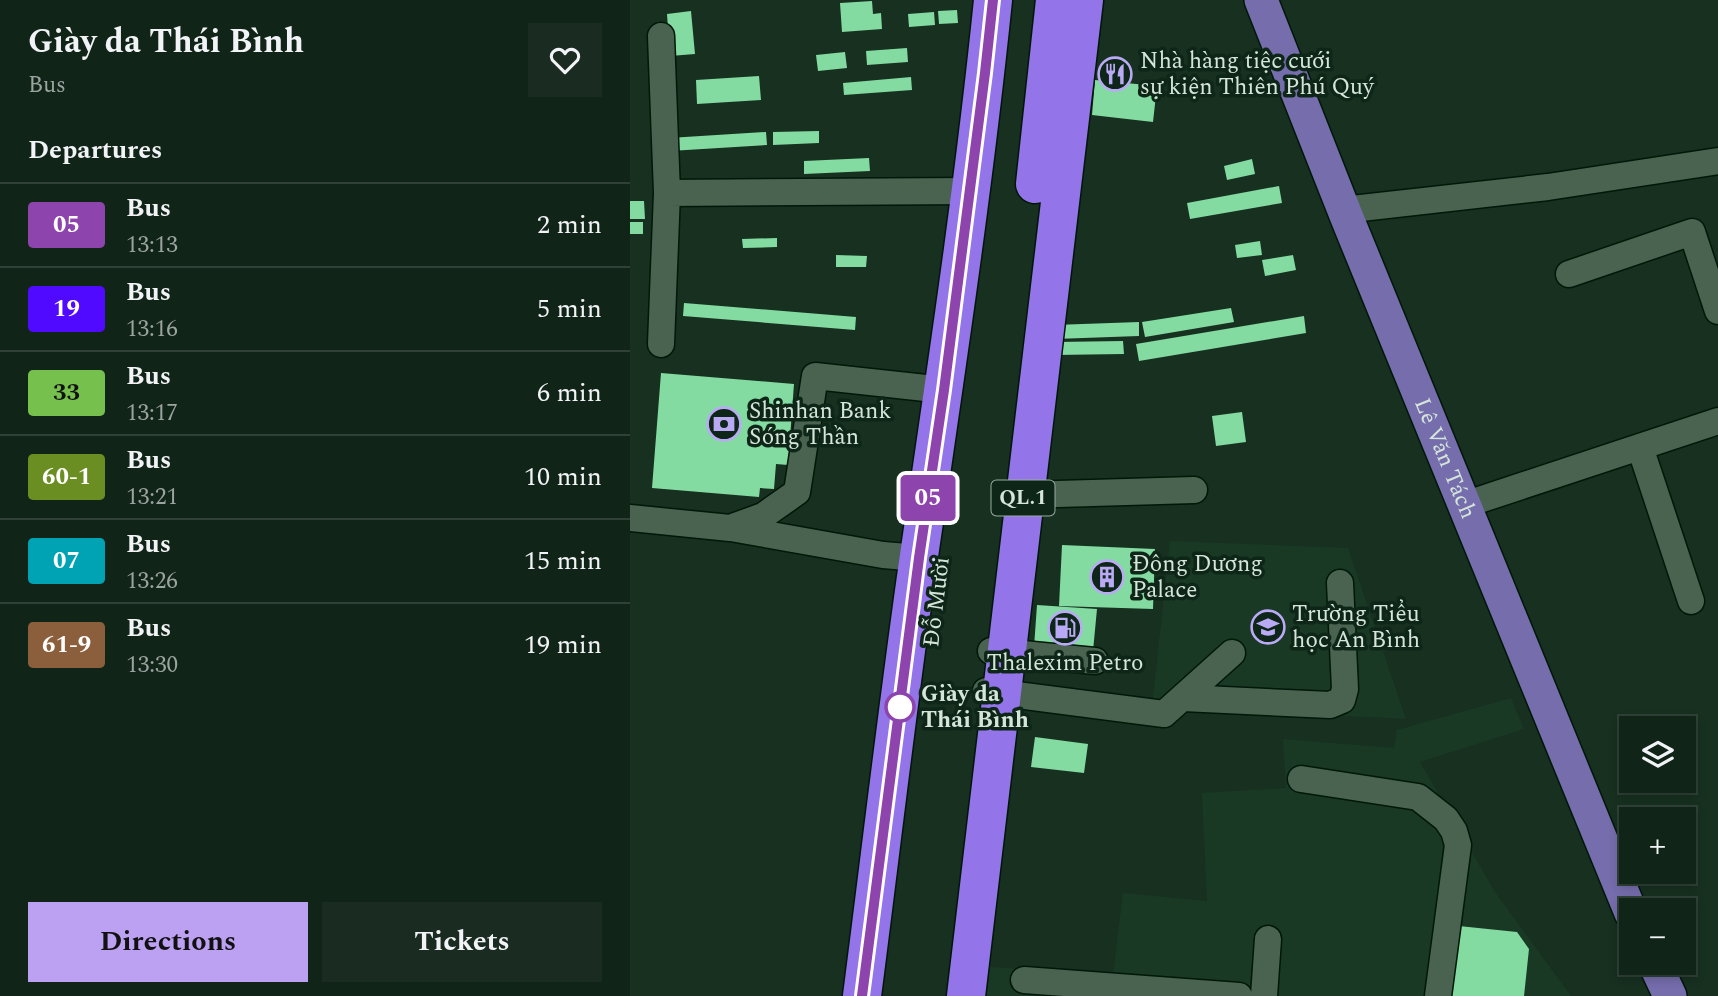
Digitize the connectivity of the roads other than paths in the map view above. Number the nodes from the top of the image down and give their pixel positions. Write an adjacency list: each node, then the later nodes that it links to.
1 (993, 0): 8 (highway, Đỗ Mười)
2 (1015, 0): 36 (highway, Đỗ Mười)
3 (1055, 0): 25 (highway, QL.1)
4 (1084, 0): 18 (highway, QL.1)
5 (1261, 0): 10 (main road, Lê Văn Tách)
6 (661, 36): 9 (street)
7 (1718, 161): 10 (street)
8 (969, 191): 9 (street); 14 (highway, Đỗ Mười)
9 (667, 193): 13 (street)
10 (1343, 210): 19 (main road, Lê Văn Tách)
11 (1569, 274): 12 (street)
12 (1718, 311)
13 (661, 344)
14 (944, 390): 21 (street); 22 (highway, Đỗ Mười)
15 (1718, 421): 16 (street)
16 (1640, 447): 19 (street); 24 (street)
17 (1194, 490): 18 (street)
18 (1024, 495): 25 (highway, QL.1)
19 (1464, 505): 31 (main road, Lê Văn Tách)
20 (630, 518): 21 (street)
21 (730, 528): 22 (street)
22 (919, 558): 35 (highway, Đỗ Mười)
23 (1340, 583): 29 (street)
24 (1691, 601)
25 (998, 652): 27 (street); 28 (highway, QL.1)
26 (1232, 653): 29 (street)
27 (1095, 661)
28 (993, 692): 29 (street); 37 (highway, QL.1); 38 (highway, QL.1)
29 (1183, 698)
30 (1301, 779): 41 (street)
31 (1625, 898)
32 (1268, 939): 40 (street)
33 (1660, 975): 42 (main road)
34 (1024, 980): 39 (street)
35 (862, 996)
36 (887, 996)
37 (943, 996)
38 (966, 996)
39 (1239, 996)
40 (1264, 996)
41 (1438, 996)
42 (1670, 996)

